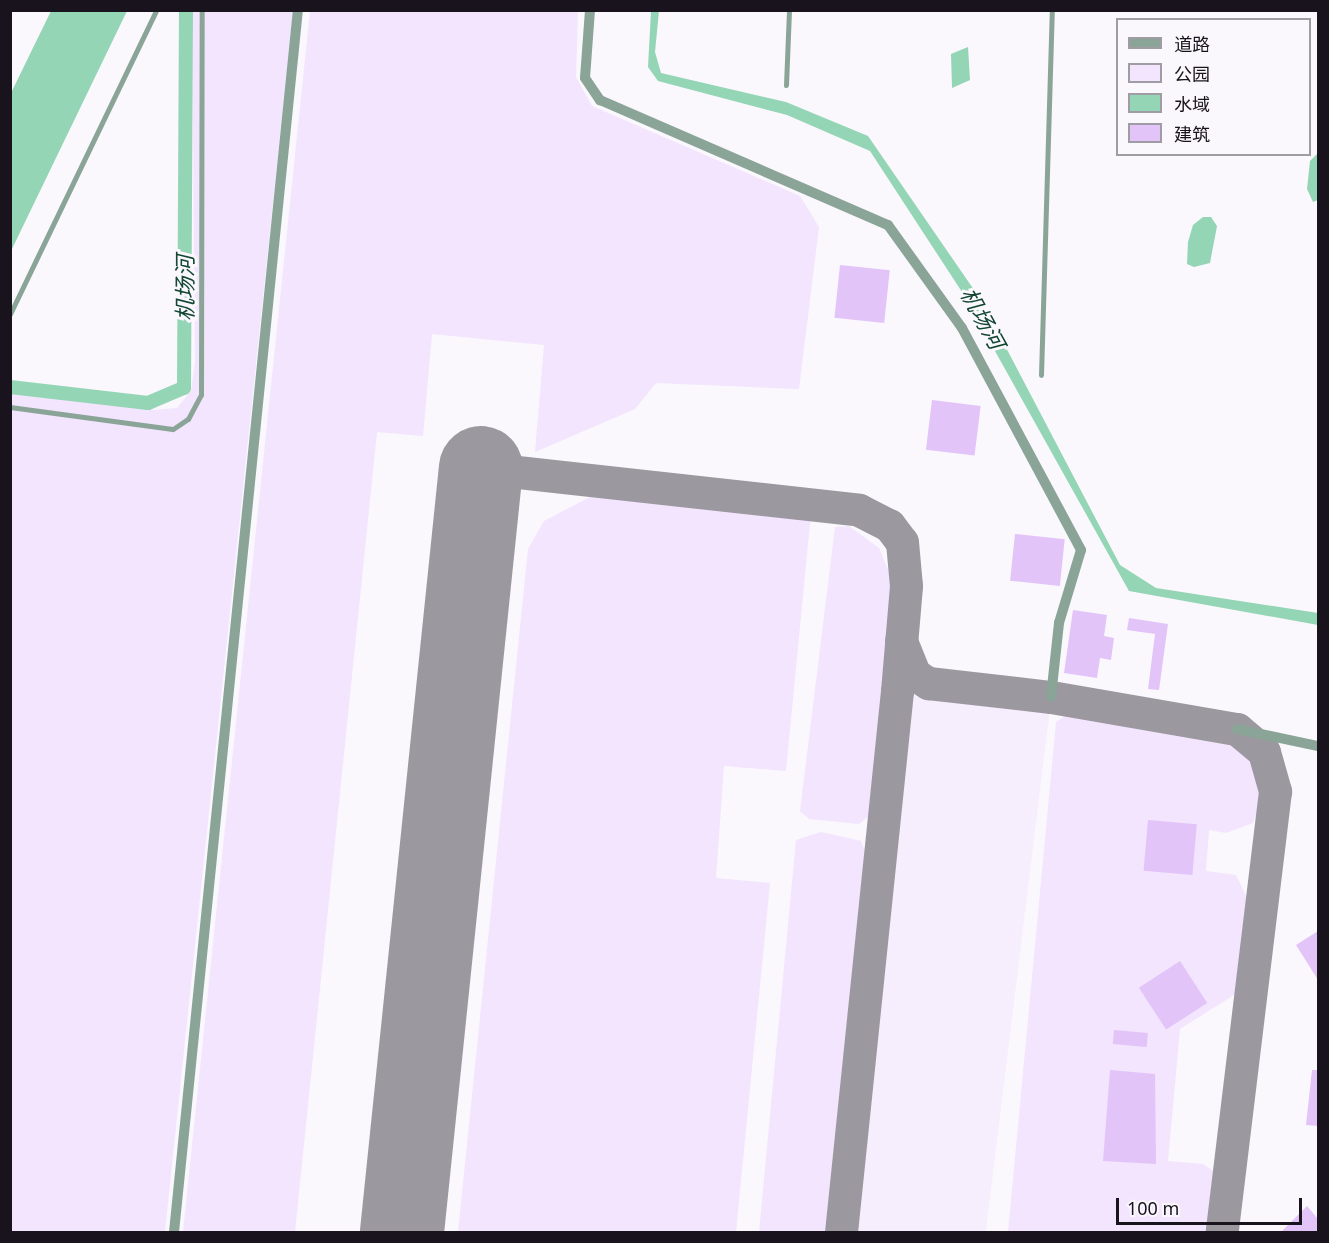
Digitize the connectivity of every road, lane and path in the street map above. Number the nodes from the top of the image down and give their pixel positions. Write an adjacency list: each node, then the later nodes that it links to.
1 (156, 10): 8 (lane)
2 (202, 10): 10 (lane)
3 (298, 10): 14 (street)
4 (590, 10): 11 (street)
5 (789, 10): 7 (lane)
6 (1052, 10): 9 (lane)
7 (786, 85)
8 (10, 314)
9 (1041, 375)
10 (10, 407)
11 (1051, 697)
12 (1236, 729): 13 (street)
13 (1318, 746)
14 (174, 1233)

